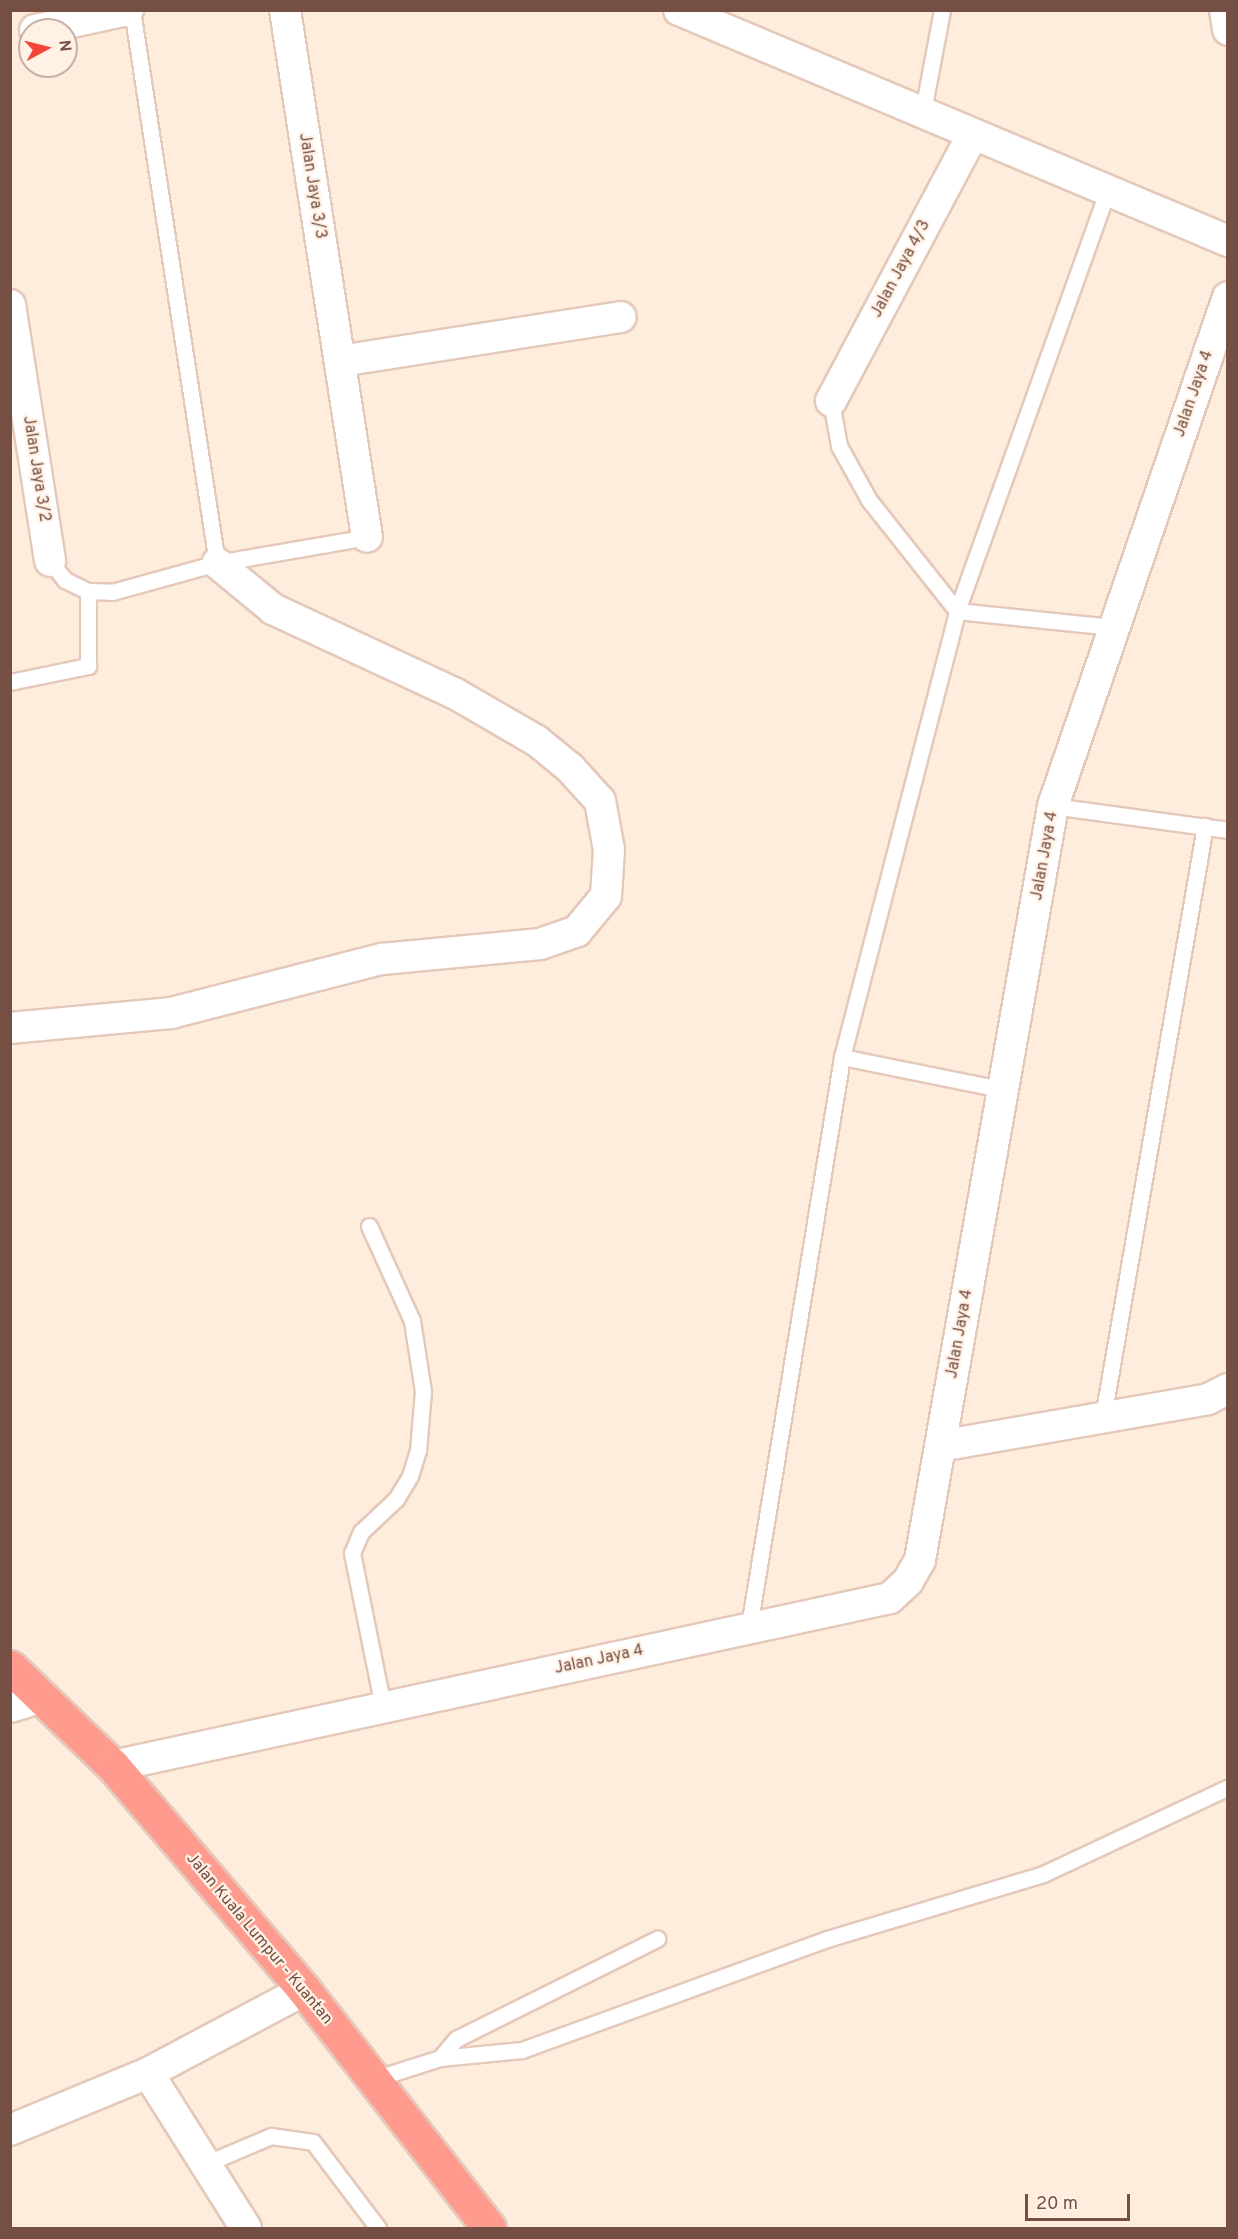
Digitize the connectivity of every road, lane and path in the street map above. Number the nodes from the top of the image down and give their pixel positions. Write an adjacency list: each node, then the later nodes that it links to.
1 (130, 10): 6 (street); 19 (lane)
2 (285, 10): 15 (street, Jalan Jaya 3/3)
3 (679, 10): 8 (street)
4 (942, 10): 8 (lane)
5 (1225, 10): 7 (street)
6 (78, 21)
7 (1227, 30)
8 (922, 116): 9 (street)
9 (972, 136): 10 (street); 16 (street, Jalan Jaya 4/3)
10 (1107, 192): 11 (street); 21 (lane)
11 (1227, 242)
12 (1227, 297): 22 (street, Jalan Jaya 4)
13 (10, 305): 18 (street, Jalan Jaya 3/2)
14 (621, 317): 15 (street)
15 (340, 361): 17 (street, Jalan Jaya 3/3)
16 (831, 401): 21 (lane)
17 (367, 537): 19 (lane)
18 (50, 561): 20 (lane)
19 (217, 563): 20 (lane); 27 (street)
20 (88, 591): 23 (lane)
21 (957, 611): 22 (lane); 28 (lane)
22 (1112, 627): 24 (street, Jalan Jaya 4)
23 (10, 682)
24 (1053, 806): 25 (lane); 29 (street, Jalan Jaya 4)
25 (1205, 826): 26 (lane); 32 (lane)
26 (1227, 830)
27 (10, 1028)
28 (842, 1057): 29 (lane); 34 (lane)
29 (1005, 1090): 33 (street, Jalan Jaya 4)
30 (369, 1226): 38 (lane)
31 (1227, 1389): 32 (street)
32 (1103, 1417): 33 (street)
33 (940, 1446): 34 (street, Jalan Jaya 4)
34 (749, 1627): 38 (street, Jalan Jaya 4)
35 (10, 1666): 36 (highway, Jalan Kuala Lumpur - Kuantan)
36 (42, 1697): 37 (street); 39 (highway, Jalan Kuala Lumpur - Kuantan)
37 (10, 1707)
38 (383, 1707): 39 (street, Jalan Jaya 4)
39 (113, 1766): 42 (highway, Jalan Kuala Lumpur - Kuantan)
40 (1227, 1788): 43 (lane)
41 (657, 1939): 43 (lane)
42 (304, 1990): 44 (street); 45 (highway, Jalan Kuala Lumpur - Kuantan)
43 (440, 2058): 45 (lane)
44 (147, 2073): 46 (street); 47 (street)
45 (374, 2079): 50 (highway, Jalan Kuala Lumpur - Kuantan)
46 (10, 2130)
47 (205, 2164): 48 (street); 49 (lane)
48 (246, 2229)
49 (378, 2229)
50 (489, 2229)

